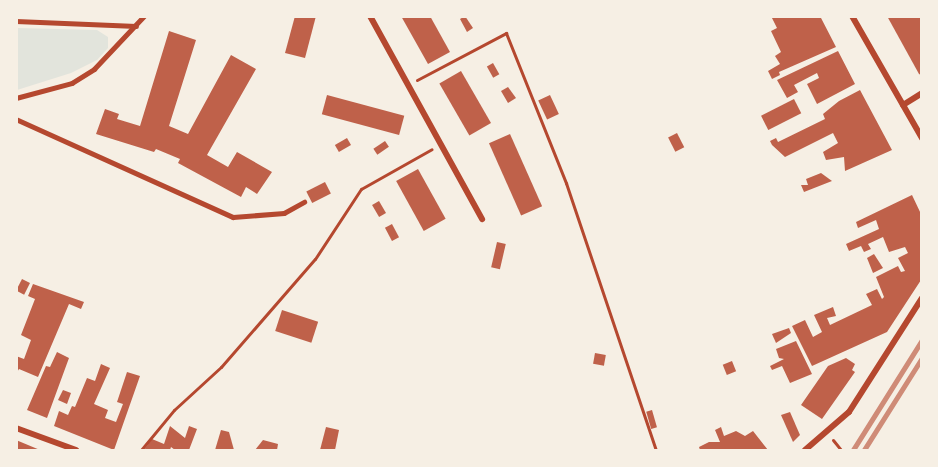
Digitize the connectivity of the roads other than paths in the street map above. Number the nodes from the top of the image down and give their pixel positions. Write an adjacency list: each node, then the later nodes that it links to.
1 (144, 16): 5 (lane)
2 (370, 16): 12 (street)
3 (852, 16): 8 (street)
4 (16, 21): 5 (lane)
5 (136, 26): 7 (lane)
6 (921, 93): 8 (street)
7 (16, 98)
8 (903, 105): 10 (street)
9 (16, 119): 11 (lane)
10 (921, 138)
11 (304, 202)
12 (482, 219)
13 (921, 298): 16 (street)
14 (16, 428): 15 (street)
15 (76, 450)
16 (805, 450)

